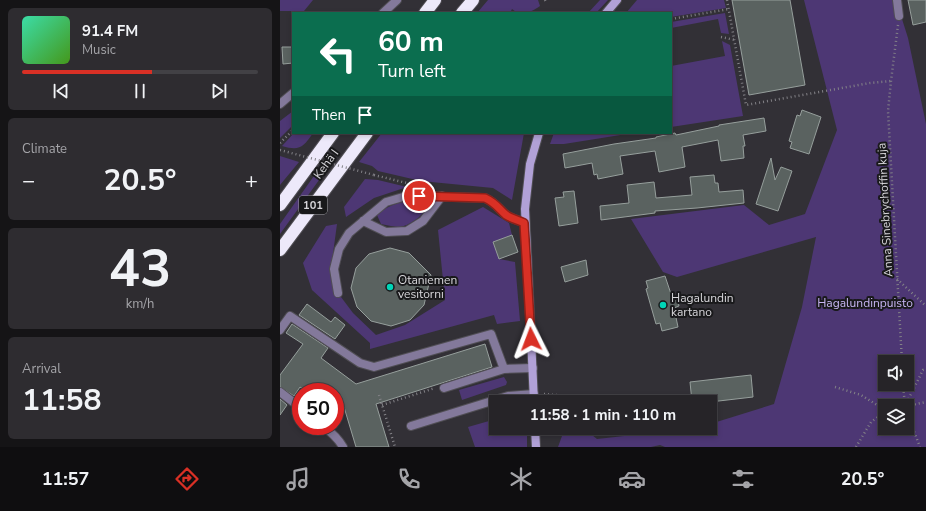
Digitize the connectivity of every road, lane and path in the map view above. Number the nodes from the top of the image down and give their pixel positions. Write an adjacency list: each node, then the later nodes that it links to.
1 (397, 0): 8 (street)
2 (436, 0): 9 (highway)
3 (473, 0): 10 (highway)
4 (617, 0): 11 (main road)
5 (727, 0): 7 (path)
6 (897, 0): 12 (street)
7 (729, 9): 13 (path); 15 (path)
8 (384, 12)
9 (426, 12)
10 (463, 12)
11 (607, 12)
12 (899, 16): 18 (path, Anna Sinebrychoffin kuja)
13 (672, 19)
14 (736, 22): 15 (path)
15 (731, 23): 17 (path)
16 (721, 37): 17 (path)
17 (734, 40): 18 (path)
18 (891, 81): 34 (path, Anna Sinebrychoffin kuja)
19 (291, 95): 20 (street); 21 (street)
20 (280, 96)
21 (280, 104)
22 (292, 131): 26 (path)
23 (332, 134): 30 (highway, Kehä I / 101)
24 (366, 134): 33 (highway, Kehä I / 101)
25 (539, 134): 32 (main road)
26 (280, 143)
27 (280, 150): 28 (path, bridge)
28 (420, 186)
29 (442, 196): 31 (street); 31 (street); 32 (street)
30 (280, 205)
31 (363, 221): 35 (street)
32 (524, 223): 39 (main road)
33 (280, 250)
34 (897, 279): 36 (path); 38 (path, Anna Sinebrychoffin kuja)
35 (338, 293)
36 (926, 306)
37 (280, 330): 40 (street)
38 (902, 355)
39 (533, 368): 40 (street); 48 (main road)
40 (504, 369): 44 (street)
41 (926, 369): 50 (path)
42 (545, 386): 46 (path)
43 (835, 387): 56 (path)
44 (440, 388): 55 (path)
45 (280, 392): 51 (street)
46 (545, 394): 49 (path)
47 (379, 395): 55 (path)
48 (534, 395)
49 (556, 395)
50 (909, 399)
51 (292, 401)
52 (489, 402): 58 (street)
53 (926, 402): 54 (path)
54 (914, 404)
55 (382, 405): 63 (path)
56 (878, 406)
57 (878, 416): 65 (path)
58 (411, 426)
59 (914, 431): 66 (path)
60 (333, 435): 62 (street)
61 (535, 435): 64 (main road)
62 (343, 447)
63 (395, 447)
64 (536, 447)
65 (856, 447)
66 (920, 447)

